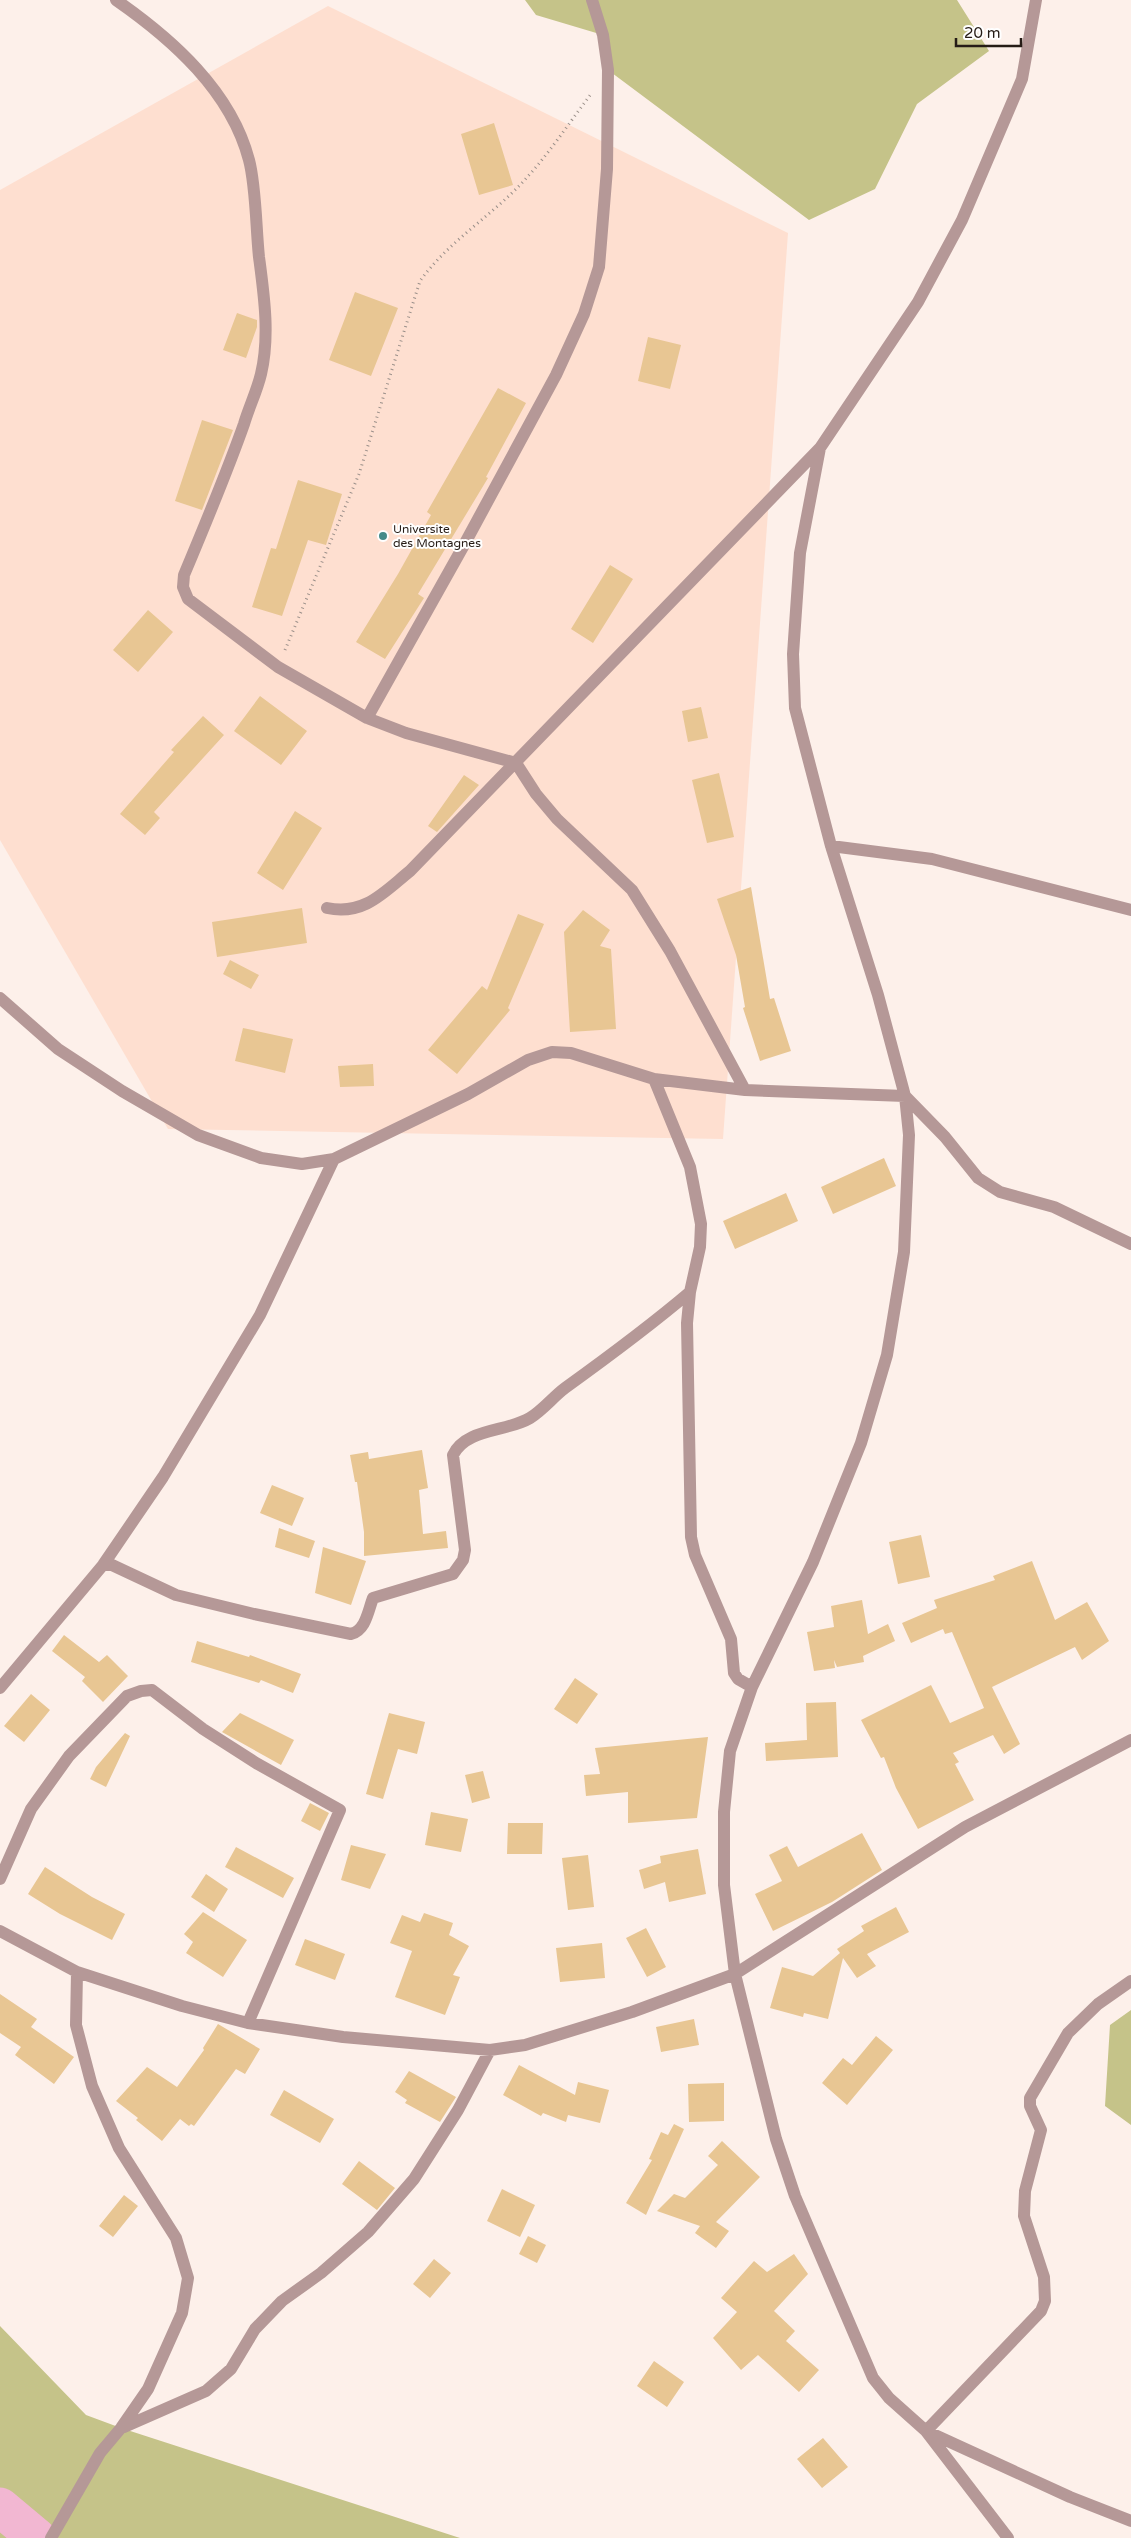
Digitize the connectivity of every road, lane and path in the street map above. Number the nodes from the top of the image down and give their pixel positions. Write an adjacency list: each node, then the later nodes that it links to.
1 (116, 0): 6 (street)
2 (592, 0): 4 (street)
3 (1036, 0): 5 (street)
4 (608, 70): 6 (path); 7 (street)
5 (820, 448): 8 (street); 9 (street)
6 (278, 667): 7 (street)
7 (367, 718): 8 (street)
8 (516, 763): 10 (street); 14 (street)
9 (831, 846): 11 (street); 15 (street)
10 (328, 908)
11 (1131, 910)
12 (0, 998): 16 (street)
13 (654, 1080): 14 (street); 16 (street); 18 (street)
14 (745, 1090): 15 (street)
15 (904, 1096): 17 (street); 20 (street)
16 (334, 1159): 19 (street)
17 (1131, 1244)
18 (690, 1292): 19 (street); 20 (street)
19 (103, 1565): 21 (street)
20 (752, 1687): 26 (street)
21 (0, 1688)
22 (1131, 1740): 26 (street)
23 (0, 1879): 28 (street)
24 (0, 1931): 25 (street)
25 (77, 1972): 28 (street); 30 (street)
26 (735, 1974): 29 (street); 31 (street)
27 (1131, 1981): 31 (street)
28 (248, 2023): 29 (street)
29 (490, 2050): 30 (street)
30 (121, 2428): 33 (street)
31 (926, 2431): 32 (street); 34 (street)
32 (1131, 2521)
33 (51, 2538)
34 (1008, 2538)

